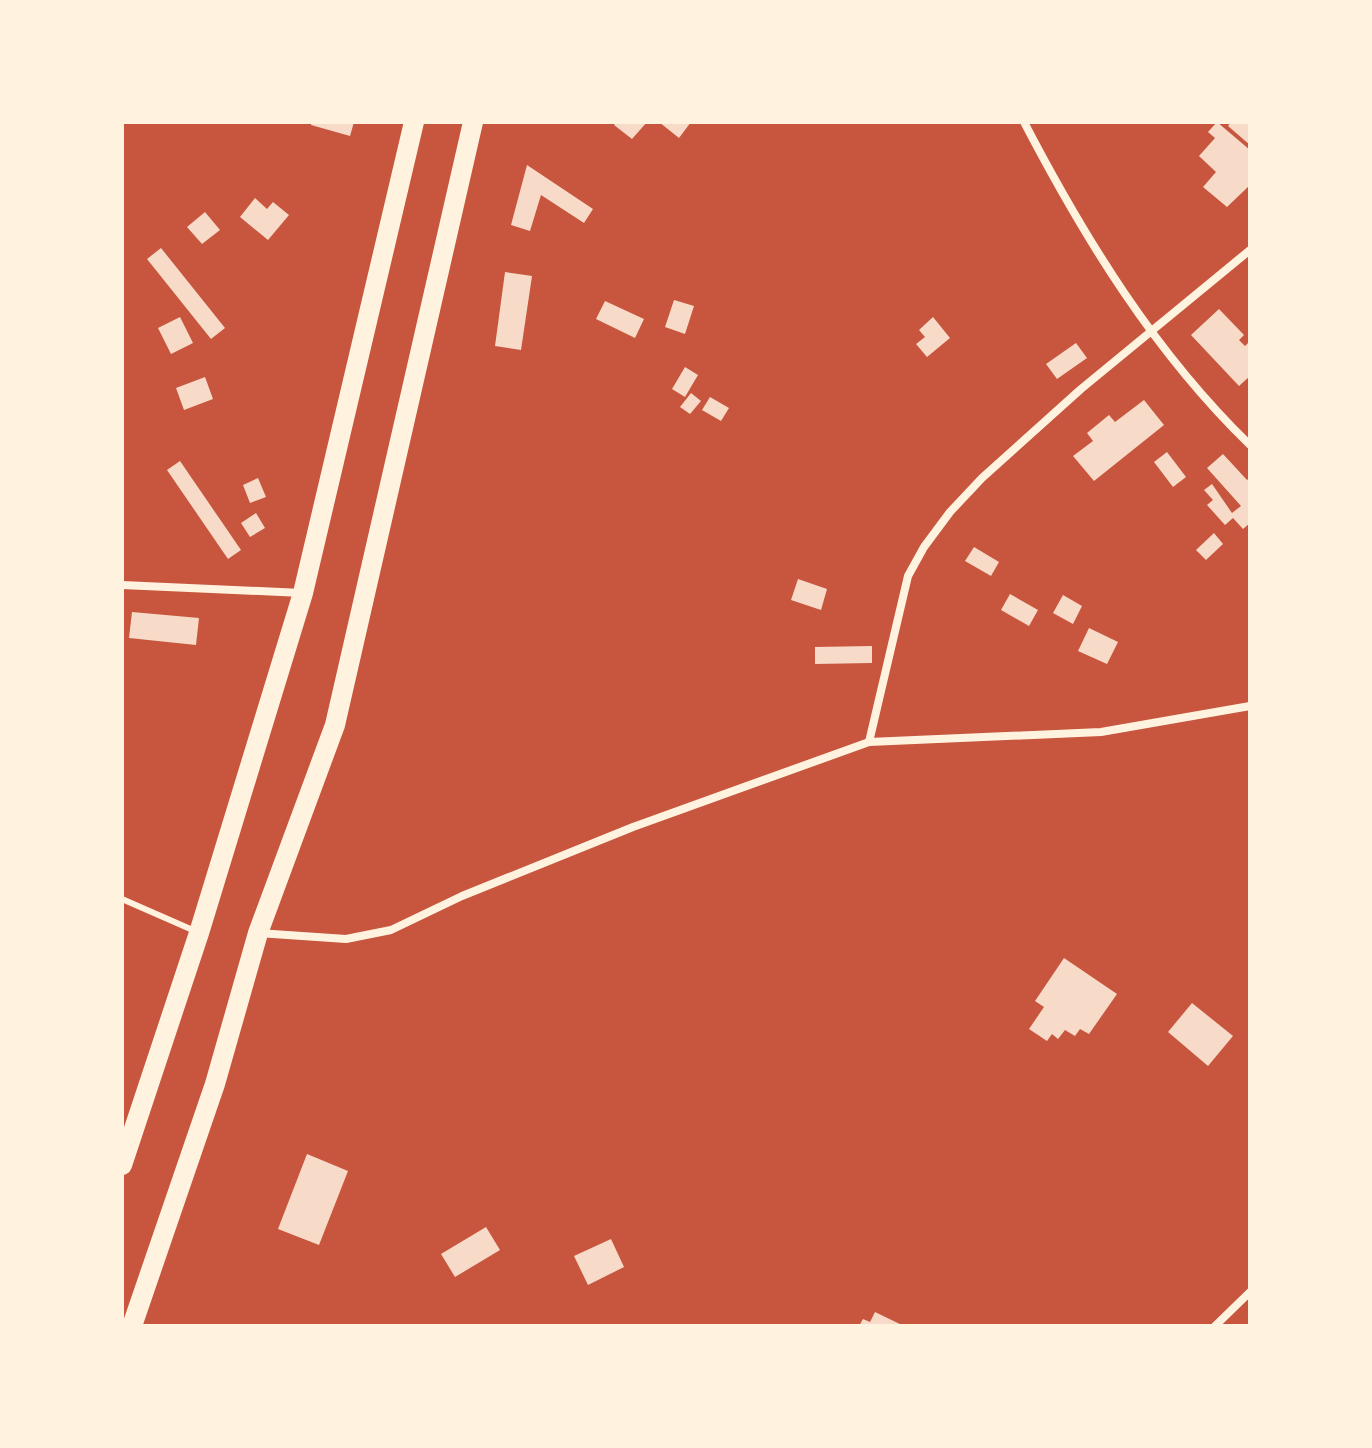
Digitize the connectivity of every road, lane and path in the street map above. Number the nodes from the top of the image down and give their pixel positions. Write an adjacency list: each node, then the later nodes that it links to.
1 (414, 122): 8 (highway)
2 (473, 122): 13 (highway)
3 (1024, 122): 5 (street)
4 (1250, 250): 5 (street)
5 (1149, 333): 6 (street); 10 (street)
6 (1250, 445)
7 (122, 585): 8 (street)
8 (303, 593): 12 (highway)
9 (1250, 706): 10 (street)
10 (869, 742): 13 (street)
11 (122, 899): 12 (lane)
12 (199, 933): 14 (highway)
13 (258, 933): 16 (highway)
14 (122, 1165)
15 (1250, 1292): 17 (street)
16 (132, 1326)
17 (1215, 1326)

